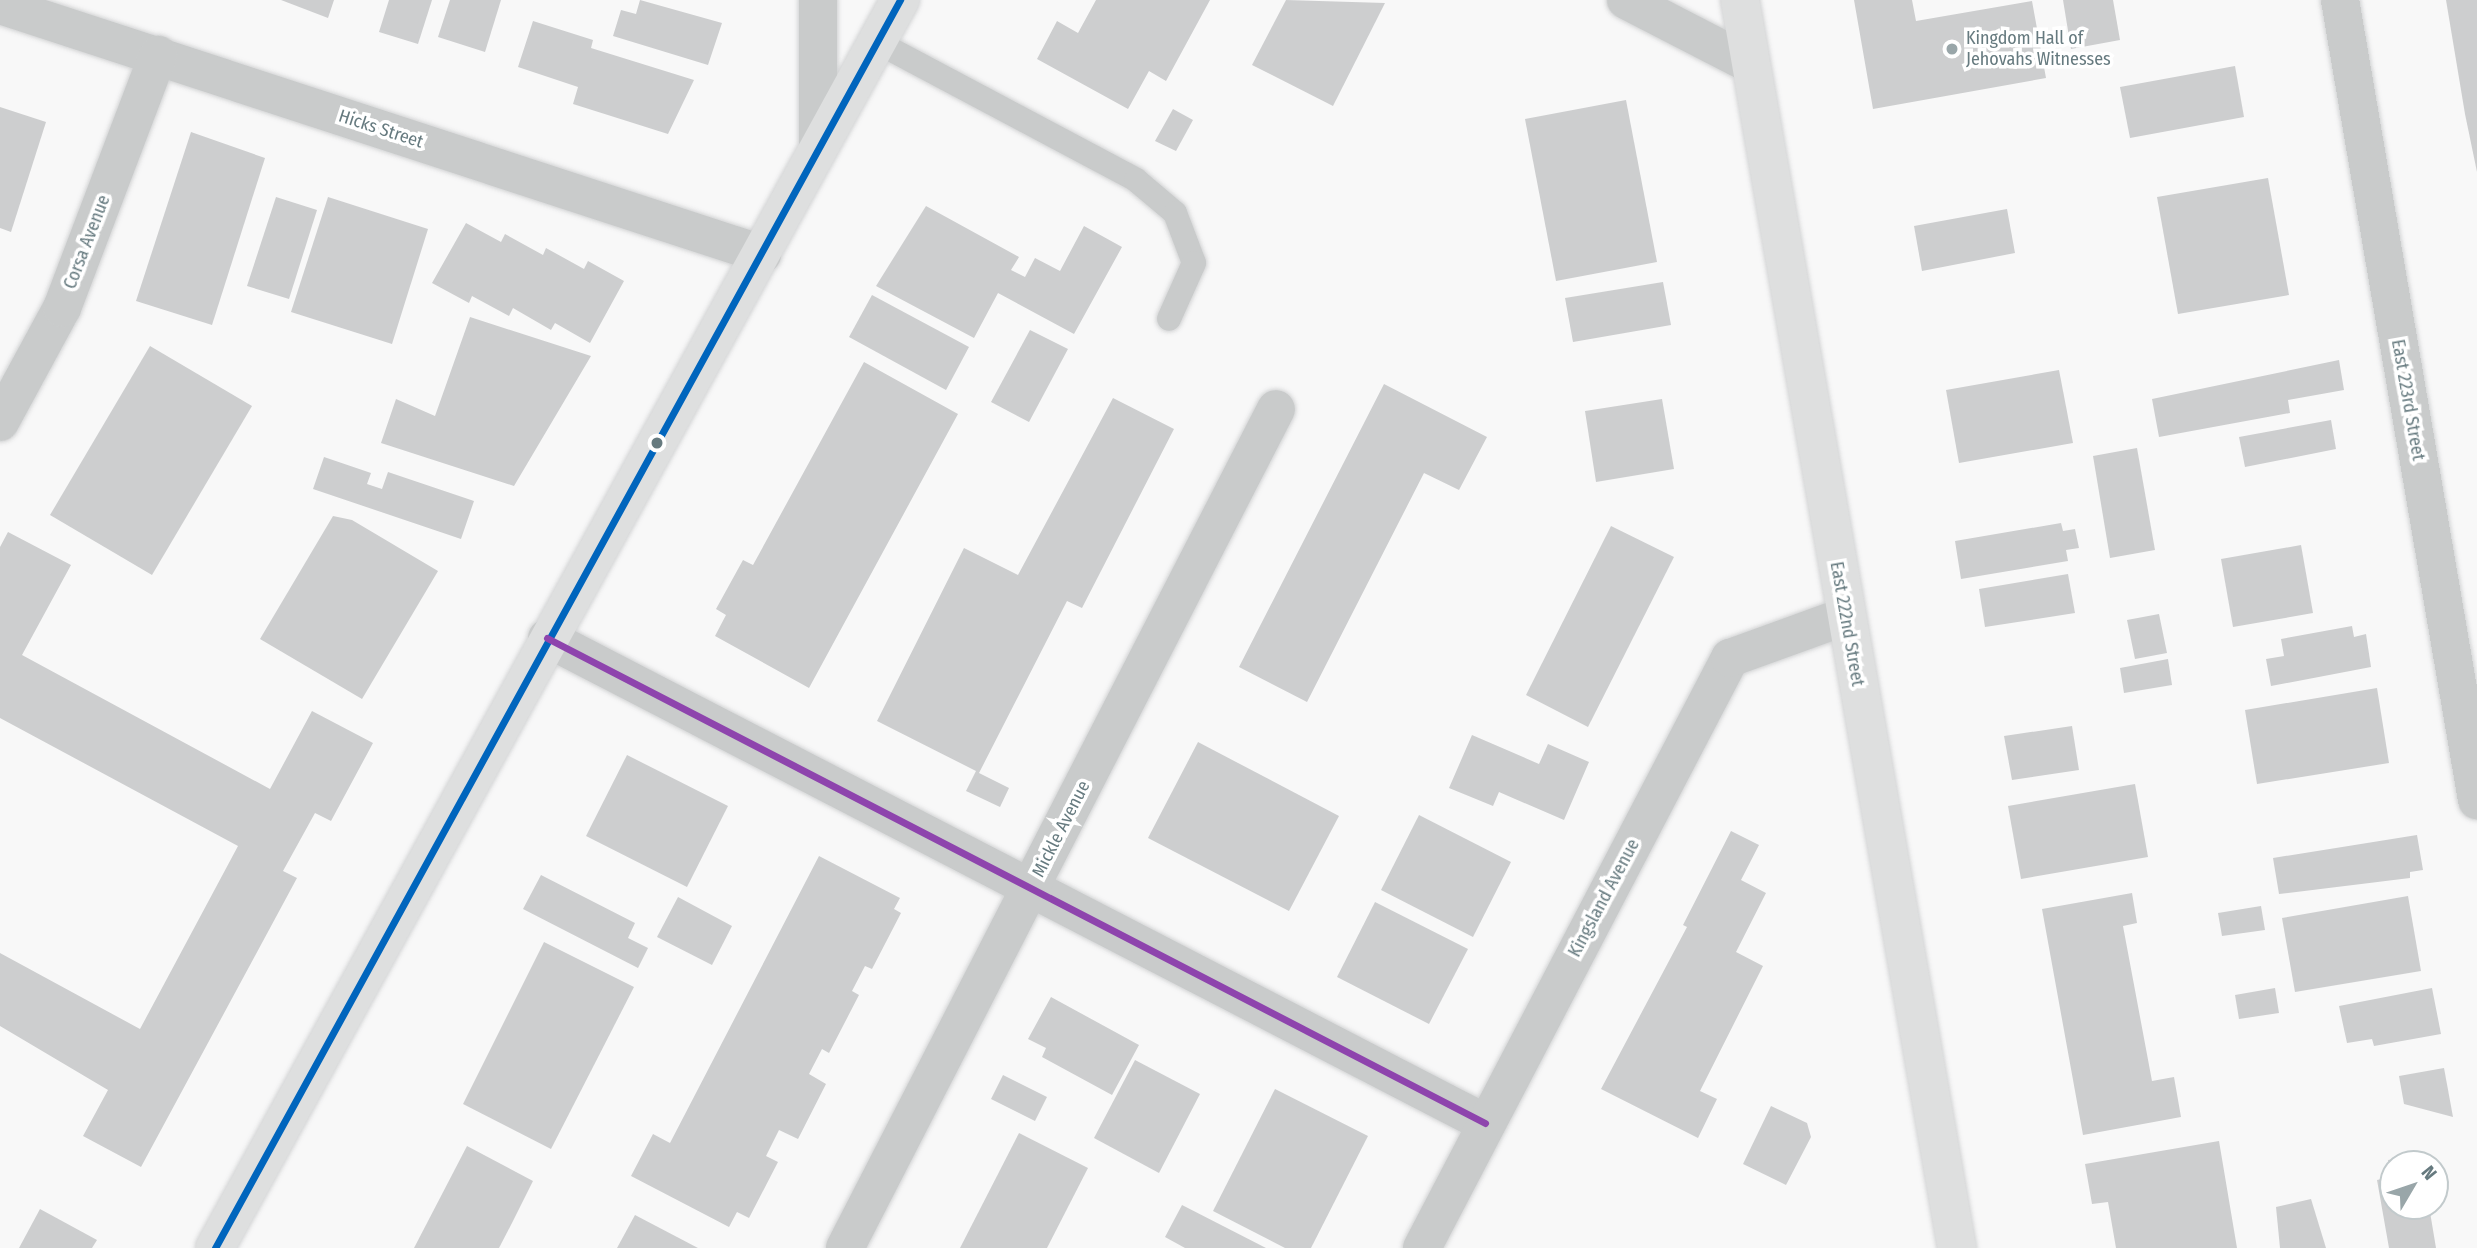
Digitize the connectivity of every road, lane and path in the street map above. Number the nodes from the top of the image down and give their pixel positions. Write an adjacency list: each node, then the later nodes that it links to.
1 (818, 0): 10 (street)
2 (900, 0): 7 (street)
3 (1626, 0): 9 (street)
4 (1740, 0): 9 (street, East 222nd Street)
5 (2340, 0): 17 (street, East 223rd Street)
6 (0, 5): 8 (street, Hicks Street)
7 (877, 42): 10 (street); 12 (lane)
8 (158, 55): 11 (street, Hicks Street); 14 (street, Corsa Avenue)
9 (1750, 64): 15 (street, East 222nd Street)
10 (818, 146): 11 (street)
11 (762, 254): 16 (street)
12 (1170, 319)
13 (1276, 409): 18 (street, Mickle Avenue)
14 (0, 422)
15 (1846, 616): 19 (street, Kingsland Avenue); 23 (street, East 222nd Street)
16 (547, 638): 18 (street); 20 (street)
17 (2477, 800)
18 (1029, 890): 19 (street); 21 (street, Mickle Avenue)
19 (1485, 1123): 22 (street, Kingsland Avenue)
20 (215, 1248)
21 (845, 1248)
22 (1422, 1248)
23 (1957, 1248)

